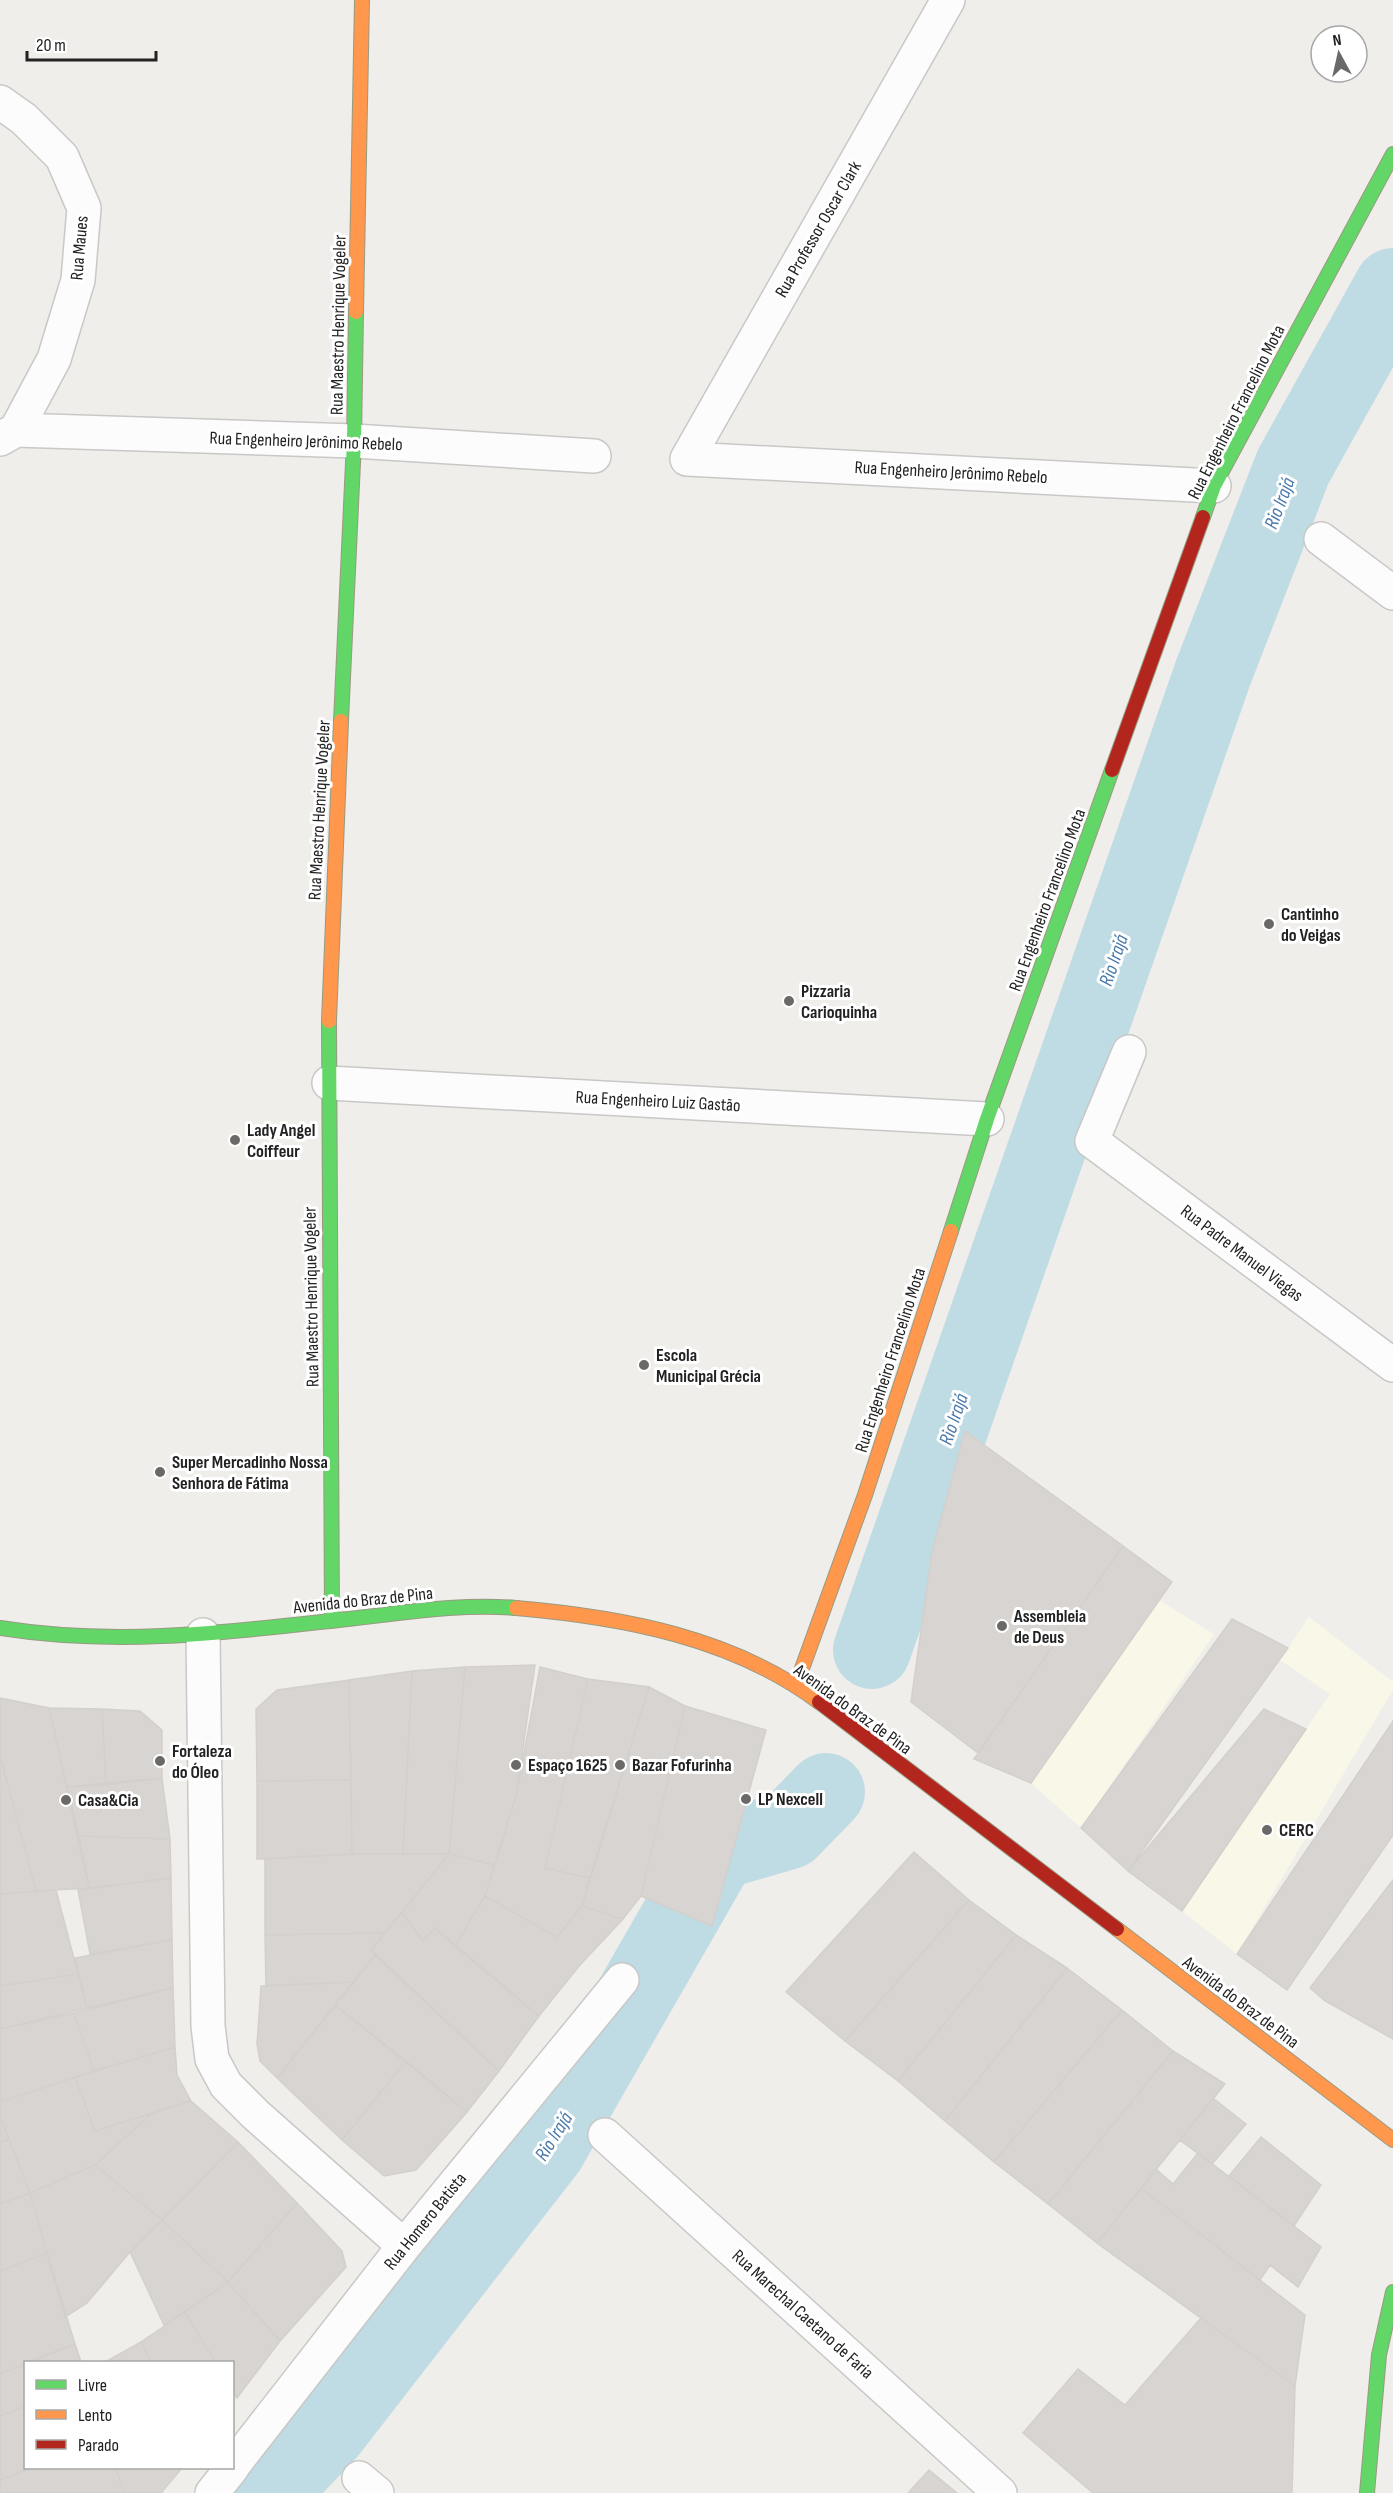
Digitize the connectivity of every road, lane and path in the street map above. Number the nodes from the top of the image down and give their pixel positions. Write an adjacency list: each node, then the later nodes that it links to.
1 (362, 0): 6 (street, Rua Maestro Henrique Vogeler)
2 (948, 0): 8 (street, Rua Professor Oscar Clark)
3 (0, 102): 5 (street, Rua Maues)
4 (1393, 154): 9 (street, Rua Engenheiro Francelino Mota)
5 (8, 435): 6 (street, Rua Engenheiro Jerônimo Rebelo)
6 (354, 441): 7 (street, Rua Engenheiro Jerônimo Rebelo); 13 (street, Rua Maestro Henrique Vogeler)
7 (594, 456)
8 (687, 459): 9 (street, Rua Engenheiro Jerônimo Rebelo)
9 (1214, 486): 14 (street, Rua Engenheiro Francelino Mota)
10 (1321, 539): 11 (street)
11 (1393, 593)
12 (1129, 1052): 15 (street, Rua Padre Manuel Viegas)
13 (329, 1083): 14 (street, Rua Engenheiro Luiz Gastão); 16 (street, Rua Maestro Henrique Vogeler)
14 (987, 1119): 19 (street, Rua Engenheiro Francelino Mota)
15 (1393, 1365)
16 (332, 1622): 18 (street, Avenida do Braz de Pina); 19 (street, Avenida do Braz de Pina)
17 (0, 1628): 18 (street, Avenida do Braz de Pina)
18 (203, 1635): 23 (street)
19 (796, 1685): 22 (street, Avenida do Braz de Pina)
20 (622, 1980): 23 (street, Rua Homero Batista)
21 (605, 2135): 30 (street, Rua Marechal Caetano de Faria)
22 (1393, 2140)
23 (404, 2246): 27 (street, Rua Homero Batista)
24 (1393, 2292): 25 (street)
25 (1375, 2420): 26 (street); 31 (street)
26 (1384, 2440)
27 (234, 2464)
28 (230, 2469): 29 (street, Rua Homero Batista)
29 (212, 2493)
30 (1000, 2493)
31 (1367, 2493)

